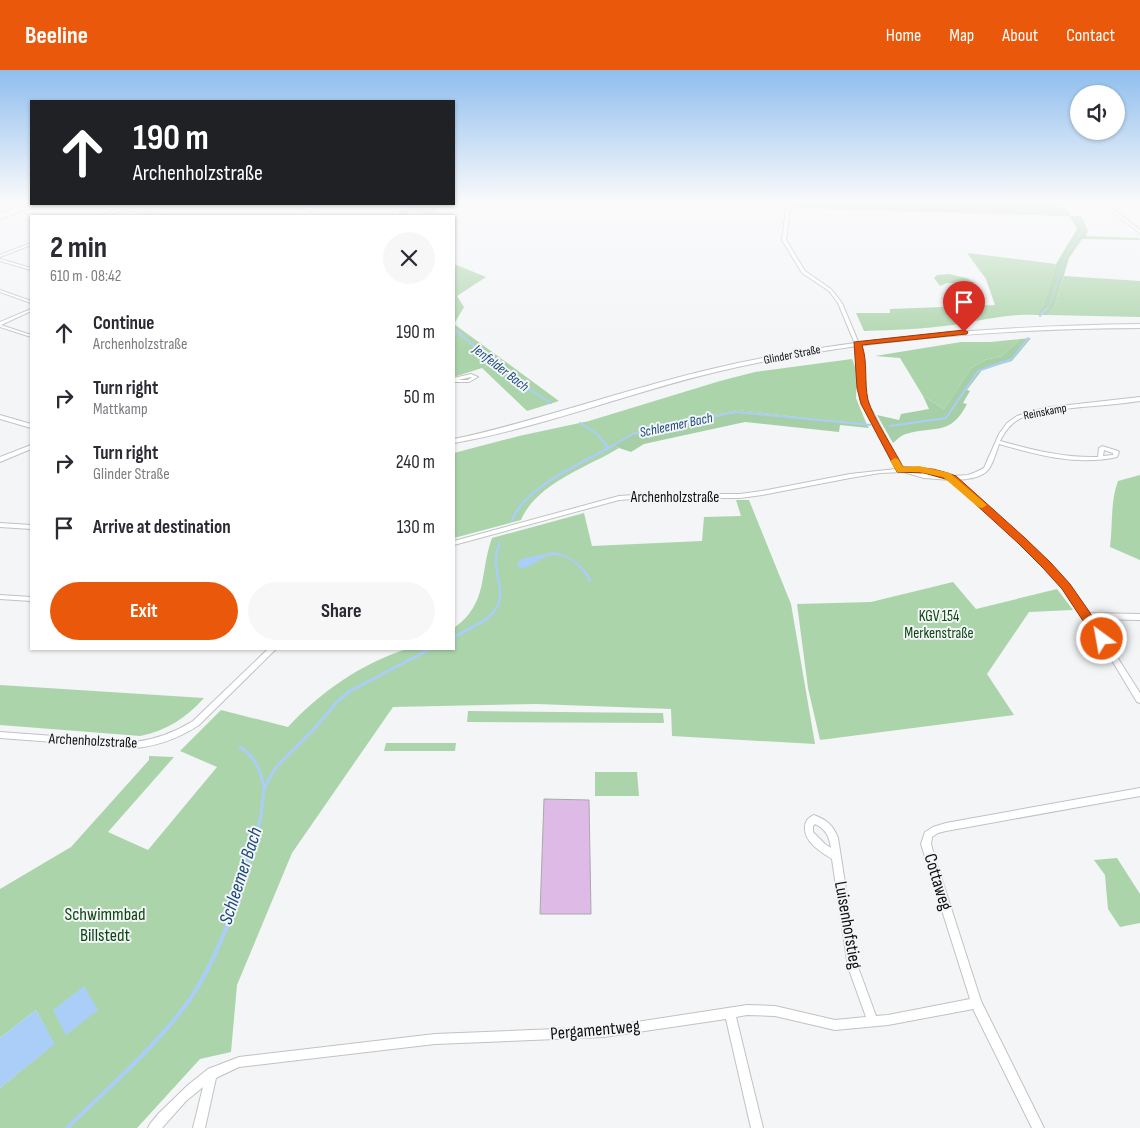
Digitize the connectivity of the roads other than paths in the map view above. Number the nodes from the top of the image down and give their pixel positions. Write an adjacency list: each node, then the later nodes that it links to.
1 (15, 251): 3 (street)
2 (791, 251): 11 (street)
3 (0, 258): 4 (street)
4 (30, 269)
5 (0, 291): 6 (street)
6 (30, 302)
7 (30, 310): 8 (street)
8 (0, 325): 10 (street)
9 (1140, 326): 11 (main road, Glinder Straße)
10 (30, 336)
11 (857, 344): 15 (main road, Glinder Straße); 20 (street)
12 (1140, 399): 16 (street, Reinskamp)
13 (0, 417): 14 (main road)
14 (30, 426)
15 (455, 441)
16 (998, 442): 18 (street); 21 (street, Reinskamp)
17 (30, 447): 19 (street)
18 (1100, 459)
19 (0, 460)
20 (900, 470): 21 (street, Archenholzstraße); 24 (street, Archenholzstraße)
21 (952, 478): 27 (street)
22 (0, 525): 23 (street)
23 (30, 527)
24 (455, 543)
25 (0, 597): 26 (street)
26 (30, 599)
27 (1088, 616): 28 (street); 30 (street)
28 (1140, 617)
29 (271, 650): 31 (street, Archenholzstraße)
30 (1140, 700)
31 (0, 735)
32 (1140, 792): 34 (street, Cottaweg)
33 (836, 856): 36 (street, Luisenhofstieg)
34 (976, 1003): 36 (street, Pergamentweg); 41 (street, Cottaweg)
35 (730, 1015): 36 (street, Pergamentweg); 37 (street, Pergamentweg); 40 (street)
36 (873, 1021)
37 (212, 1074): 38 (street, Pergamentweg); 39 (street)
38 (154, 1128)
39 (199, 1128)
40 (757, 1128)
41 (1038, 1128)

